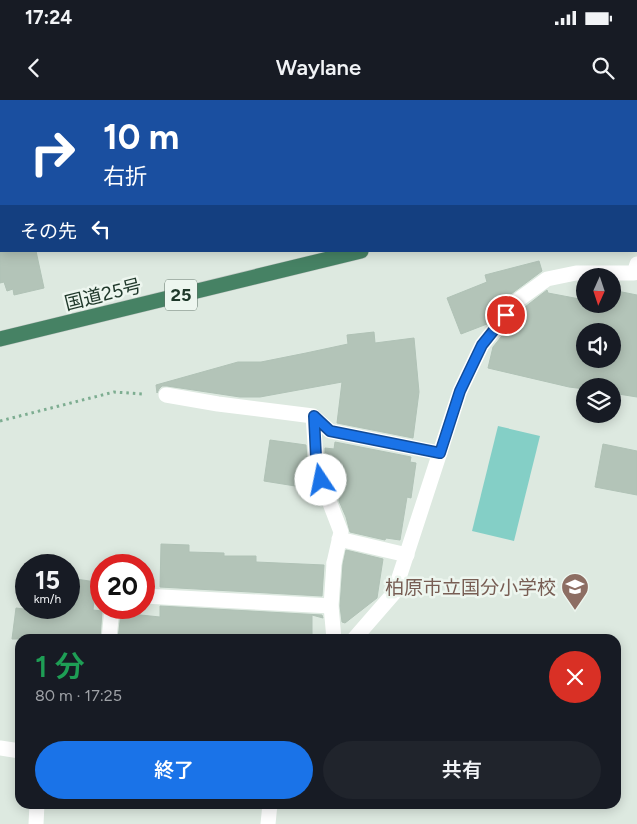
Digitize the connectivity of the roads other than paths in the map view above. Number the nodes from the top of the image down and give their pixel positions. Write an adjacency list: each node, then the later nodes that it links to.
1 (357, 252): 3 (highway, 国道25号 / 25)
2 (637, 264): 6 (street)
3 (0, 340)
4 (166, 395): 5 (street)
5 (314, 416): 6 (street); 7 (street)
6 (440, 453): 8 (street)
7 (339, 539): 8 (street); 10 (street)
8 (407, 555): 14 (street)
9 (155, 597): 10 (street)
10 (331, 606): 13 (street)
11 (111, 619): 12 (street)
12 (109, 634)
13 (334, 634)
14 (358, 634)
15 (0, 748): 16 (street)
16 (15, 750)
17 (37, 809): 19 (street)
18 (270, 809): 20 (street)
19 (36, 824)
20 (268, 824)

